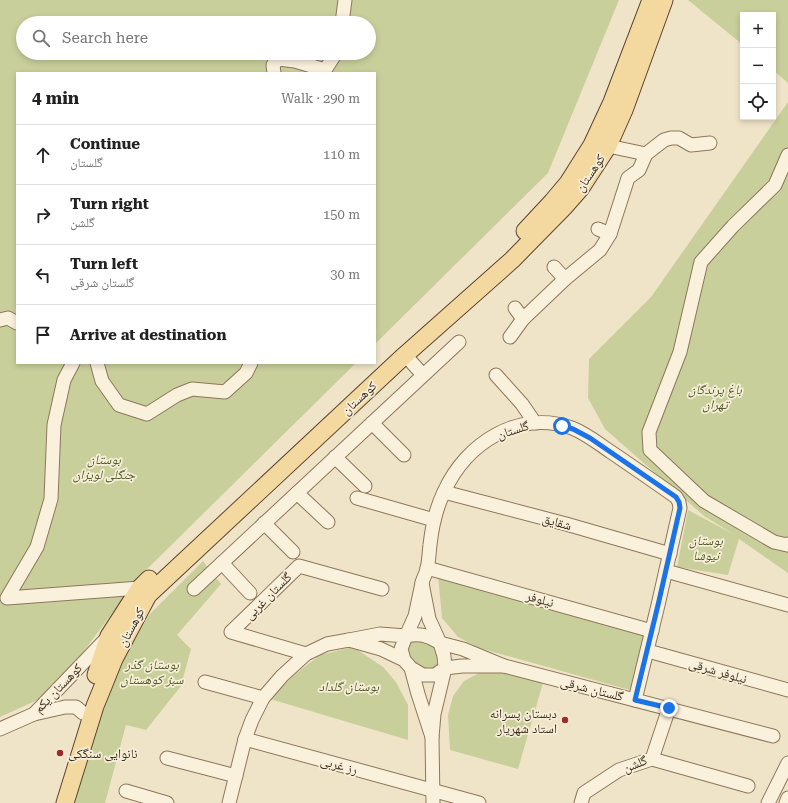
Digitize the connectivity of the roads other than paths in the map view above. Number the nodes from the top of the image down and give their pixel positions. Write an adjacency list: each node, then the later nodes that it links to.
1 (345, 0): 4 (street)
2 (651, 0): 45 (main road, کوهستان)
3 (664, 0): 10 (main road, کوهستان)
4 (343, 16)
5 (277, 60): 8 (street)
6 (286, 60): 7 (street)
7 (331, 60)
8 (274, 72)
9 (710, 143): 11 (street)
10 (608, 146): 11 (street); 21 (main road, کوهستان)
11 (646, 154): 14 (street)
12 (788, 155): 38 (street)
13 (554, 267): 14 (street)
14 (565, 279): 16 (street)
15 (514, 308): 16 (street)
16 (523, 319): 19 (street)
17 (0, 320): 18 (street)
18 (16, 322)
19 (510, 337)
20 (459, 342): 25 (street)
21 (405, 355): 25 (street); 81 (main road, کوهستان)
22 (72, 364): 49 (street)
23 (96, 364): 24 (street)
24 (250, 364)
25 (424, 375): 28 (street)
26 (496, 375): 27 (street)
27 (535, 422): 32 (street, گلستان); 40 (street, گلستان)
28 (372, 423): 29 (street); 30 (street)
29 (404, 455)
30 (335, 457): 31 (street); 33 (street)
31 (365, 486)
32 (444, 492): 35 (street, گلستان); 40 (street, شقایق)
33 (297, 493): 36 (street); 37 (street)
34 (357, 498): 35 (street)
35 (434, 520): 42 (street, گلستان)
36 (328, 522)
37 (264, 523): 39 (street); 41 (street)
38 (788, 544)
39 (293, 552)
40 (670, 554): 43 (street)
41 (222, 563): 46 (street); 48 (street)
42 (427, 568): 44 (street, گلستان); 51 (street, نیلوفر)
43 (666, 571): 50 (street); 51 (street)
44 (422, 583): 53 (street, گلستان); 55 (street)
45 (140, 588): 49 (street); 52 (main road, کوهستان)
46 (194, 589)
47 (382, 589): 57 (street, گلستان غربی)
48 (250, 593)
49 (3, 600)
50 (788, 605)
51 (652, 631): 56 (street)
52 (109, 636): 66 (main road, کوهستان); 67 (street, کوهستان یکم)
53 (406, 636): 54 (street); 55 (street); 58 (street)
54 (349, 640): 57 (street); 58 (street)
55 (440, 643): 59 (street); 60 (street)
56 (648, 651): 62 (street, نیلوفر شرقی); 64 (street)
57 (306, 654): 63 (street)
58 (408, 664): 60 (street); 69 (street)
59 (504, 666): 60 (street); 64 (street, گلستان شرقی)
60 (445, 668): 69 (street)
61 (205, 682): 63 (street)
62 (788, 690)
63 (263, 698): 71 (street)
64 (635, 700): 65 (street, گلستان شرقی)
65 (669, 708): 70 (street, گلستان شرقی); 73 (street, گلشن)
66 (83, 713): 67 (street); 80 (main road, کوهستان)
67 (34, 714): 68 (street, کوهستان یکم)
68 (0, 729)
69 (432, 736): 78 (street)
70 (773, 736)
71 (246, 739): 75 (street); 78 (street, رز غربی)
72 (167, 758): 75 (street)
73 (652, 759): 76 (street); 85 (street, گلشن)
74 (788, 763): 86 (street)
75 (236, 776): 83 (street)
76 (748, 786)
77 (126, 790): 82 (street)
78 (433, 797): 84 (street, رز غربی)
79 (788, 798): 87 (street)
80 (54, 803)
81 (65, 803)
82 (167, 803)
83 (229, 803)
84 (479, 803)
85 (581, 803)
86 (768, 803)
87 (786, 803)

